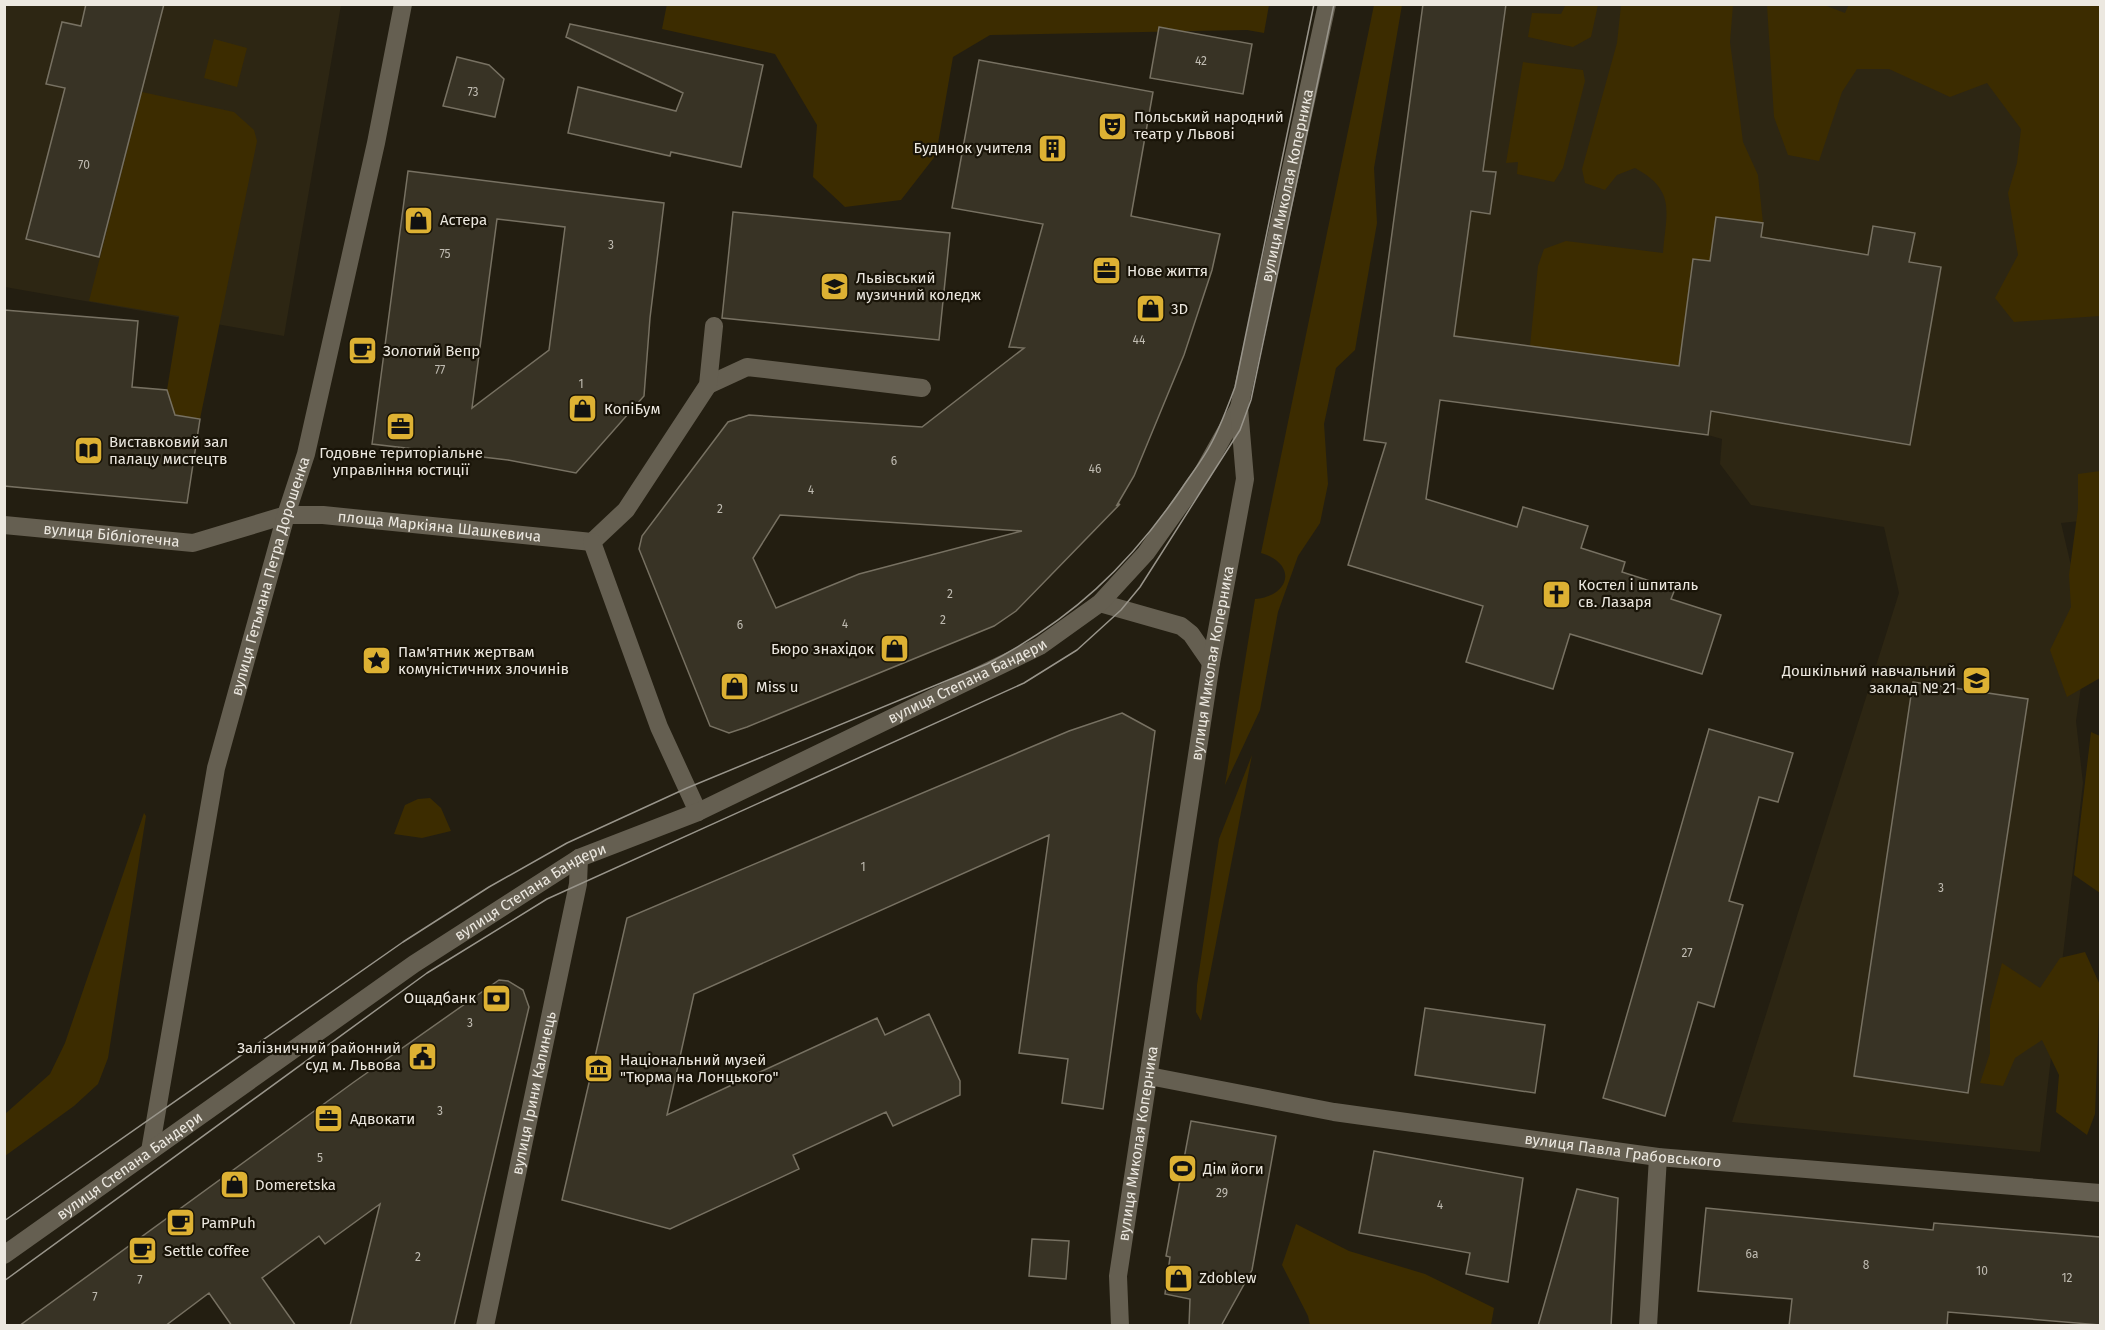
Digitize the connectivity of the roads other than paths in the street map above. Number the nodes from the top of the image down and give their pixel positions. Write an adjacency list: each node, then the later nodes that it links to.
1 (404, 4): 7 (main road, вулиця Гетьмана Петра Дорошенка)
2 (1327, 4): 6 (main road, вулиця Миколая Коперника)
3 (714, 326): 4 (main road)
4 (708, 385): 5 (main road); 9 (main road)
5 (922, 388)
6 (1239, 408): 10 (main road, вулиця Степана Бандери); 11 (main road, вулиця Миколая Коперника)
7 (286, 515): 8 (main road, вулиця Бібліотечна); 9 (main road, площа Маркіяна Шашкевича); 15 (main road, вулиця Гетьмана Петра Дорошенка)
8 (4, 525)
9 (592, 542): 12 (main road)
10 (1100, 603): 11 (main road); 12 (main road, вулиця Степана Бандери)
11 (1211, 663): 14 (main road, вулиця Миколая Коперника)
12 (698, 812): 13 (main road, вулиця Степана Бандери)
13 (579, 858): 15 (main road, вулиця Степана Бандери); 19 (main road, вулиця Ірини Калинець)
14 (1149, 1076): 16 (main road, вулиця Павла Грабовського); 20 (main road, вулиця Миколая Коперника)
15 (150, 1151): 18 (main road, вулиця Степана Бандери)
16 (1658, 1157): 17 (main road, вулиця Павла Грабовського); 21 (main road)
17 (2100, 1193)
18 (4, 1255)
19 (485, 1326)
20 (1120, 1326)
21 (1648, 1326)

